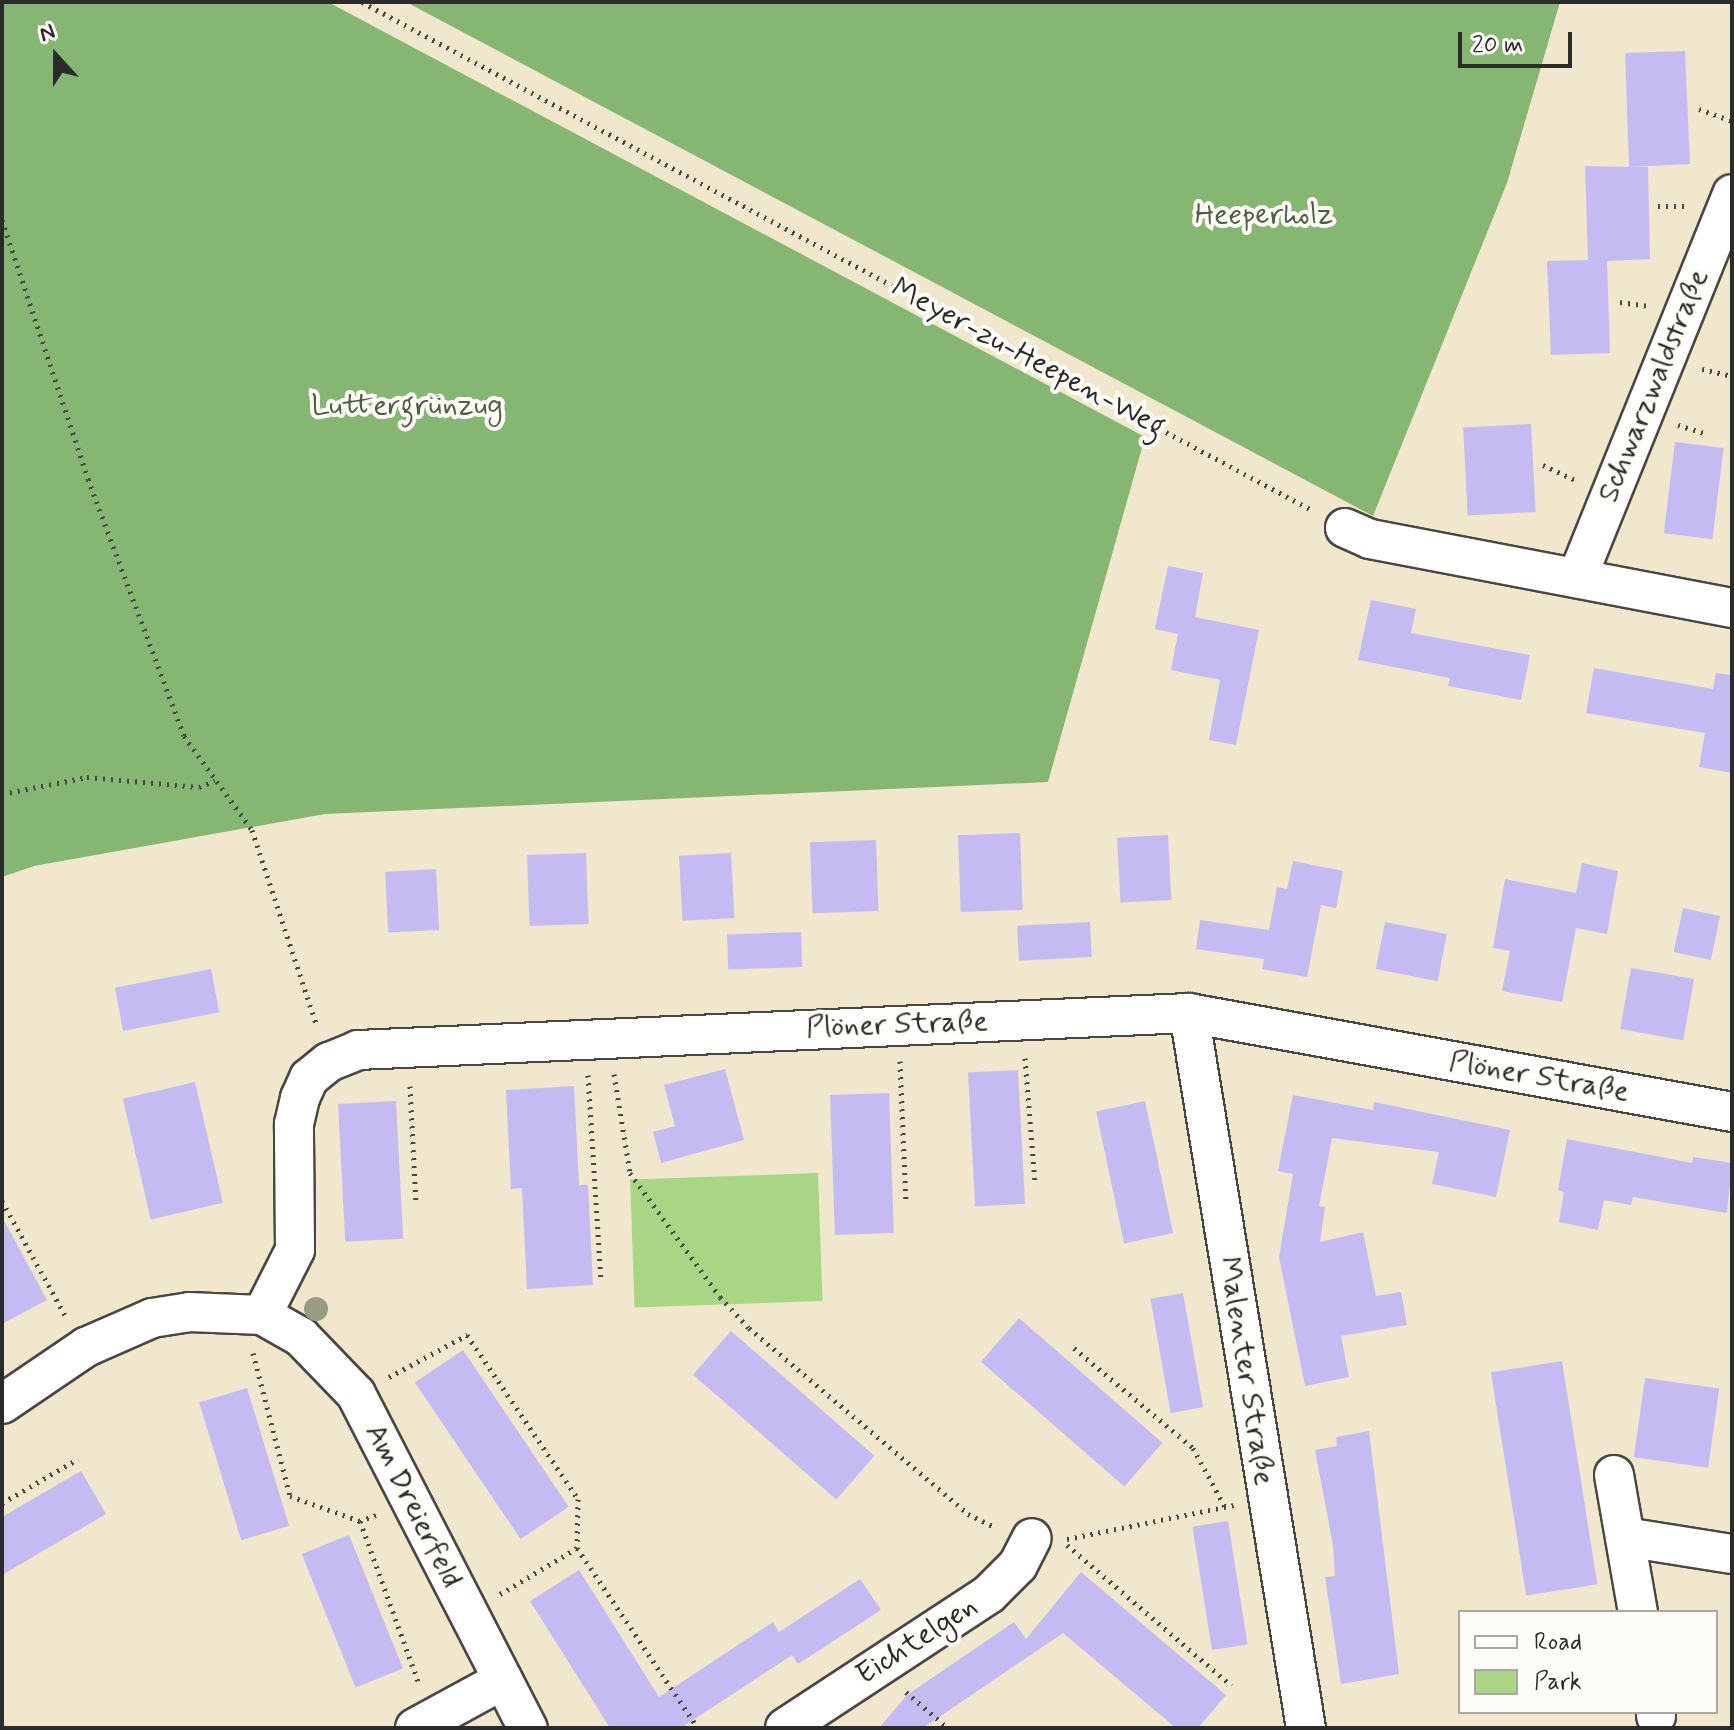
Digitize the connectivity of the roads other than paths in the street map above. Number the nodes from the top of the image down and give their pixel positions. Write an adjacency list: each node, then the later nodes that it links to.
1 (1732, 194): 3 (street, Schwarzwaldstraße)
2 (1345, 528): 3 (street)
3 (1577, 578): 4 (street)
4 (1732, 608)
5 (1189, 1013): 6 (street, Plöner Straße); 7 (street, Plöner Straße); 18 (street, Malenter Straße)
6 (1732, 1112)
7 (262, 1315): 8 (street); 14 (street, Am Dreierfeld)
8 (2, 1404)
9 (1614, 1475): 10 (street)
10 (1625, 1537): 12 (street); 13 (street)
11 (1032, 1538): 17 (street, Eichtelgen)
12 (1732, 1554)
13 (1638, 1610)
14 (503, 1680): 15 (street); 16 (street, Am Dreierfeld)
15 (423, 1723)
16 (528, 1728)
17 (785, 1728)
18 (1306, 1728)

